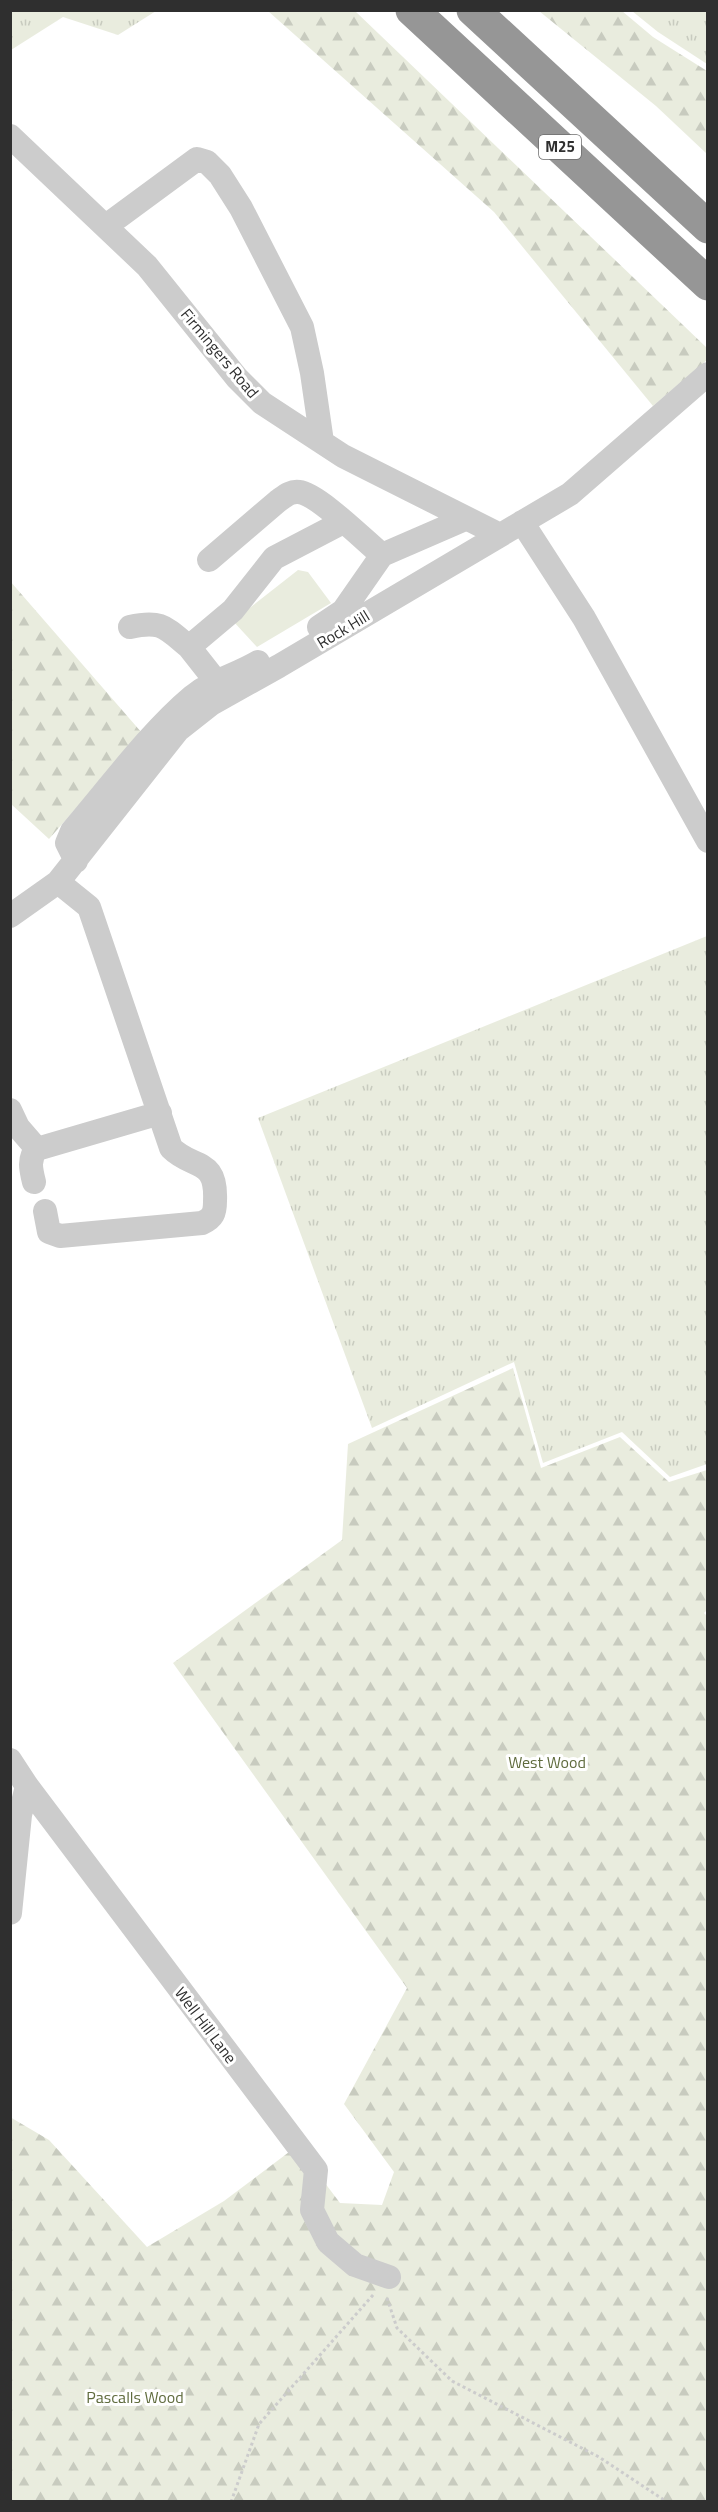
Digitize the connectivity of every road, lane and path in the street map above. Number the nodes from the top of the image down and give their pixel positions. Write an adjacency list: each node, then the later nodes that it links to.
1 (412, 10): 8 (highway, M25)
2 (473, 10): 4 (highway, M25)
3 (10, 136): 6 (street, Firmingers Road)
4 (639, 164): 5 (highway, M25); 7 (highway, M25)
5 (708, 203)
6 (106, 226): 10 (street, Firmingers Road); 10 (street)
7 (708, 227)
8 (708, 284)
9 (708, 374): 13 (street, Rock Hill)
10 (322, 442): 11 (street, Firmingers Road)
11 (465, 519): 14 (street, Firmingers Road); 15 (street)
12 (343, 522): 15 (street); 16 (street); 18 (street)
13 (522, 522): 14 (street, Rock Hill); 20 (street)
14 (500, 536): 21 (street, Rock Hill)
15 (382, 555): 19 (street)
16 (208, 560)
17 (130, 627): 18 (street)
18 (189, 646): 19 (street)
19 (215, 680): 21 (street)
20 (708, 841)
21 (76, 861): 22 (street, Rock Hill)
22 (58, 882): 23 (street, Rock Hill); 25 (street)
23 (10, 916)
24 (10, 1110): 26 (street)
25 (160, 1113): 26 (street); 28 (street)
26 (37, 1149): 27 (street)
27 (34, 1182)
28 (45, 1211)
29 (10, 1760): 30 (street, Well Hill Lane)
30 (19, 1792): 31 (street); 32 (street, Well Hill Lane)
31 (10, 1913)
32 (385, 2281): 33 (path); 34 (path)
33 (231, 2502)
34 (668, 2502)

